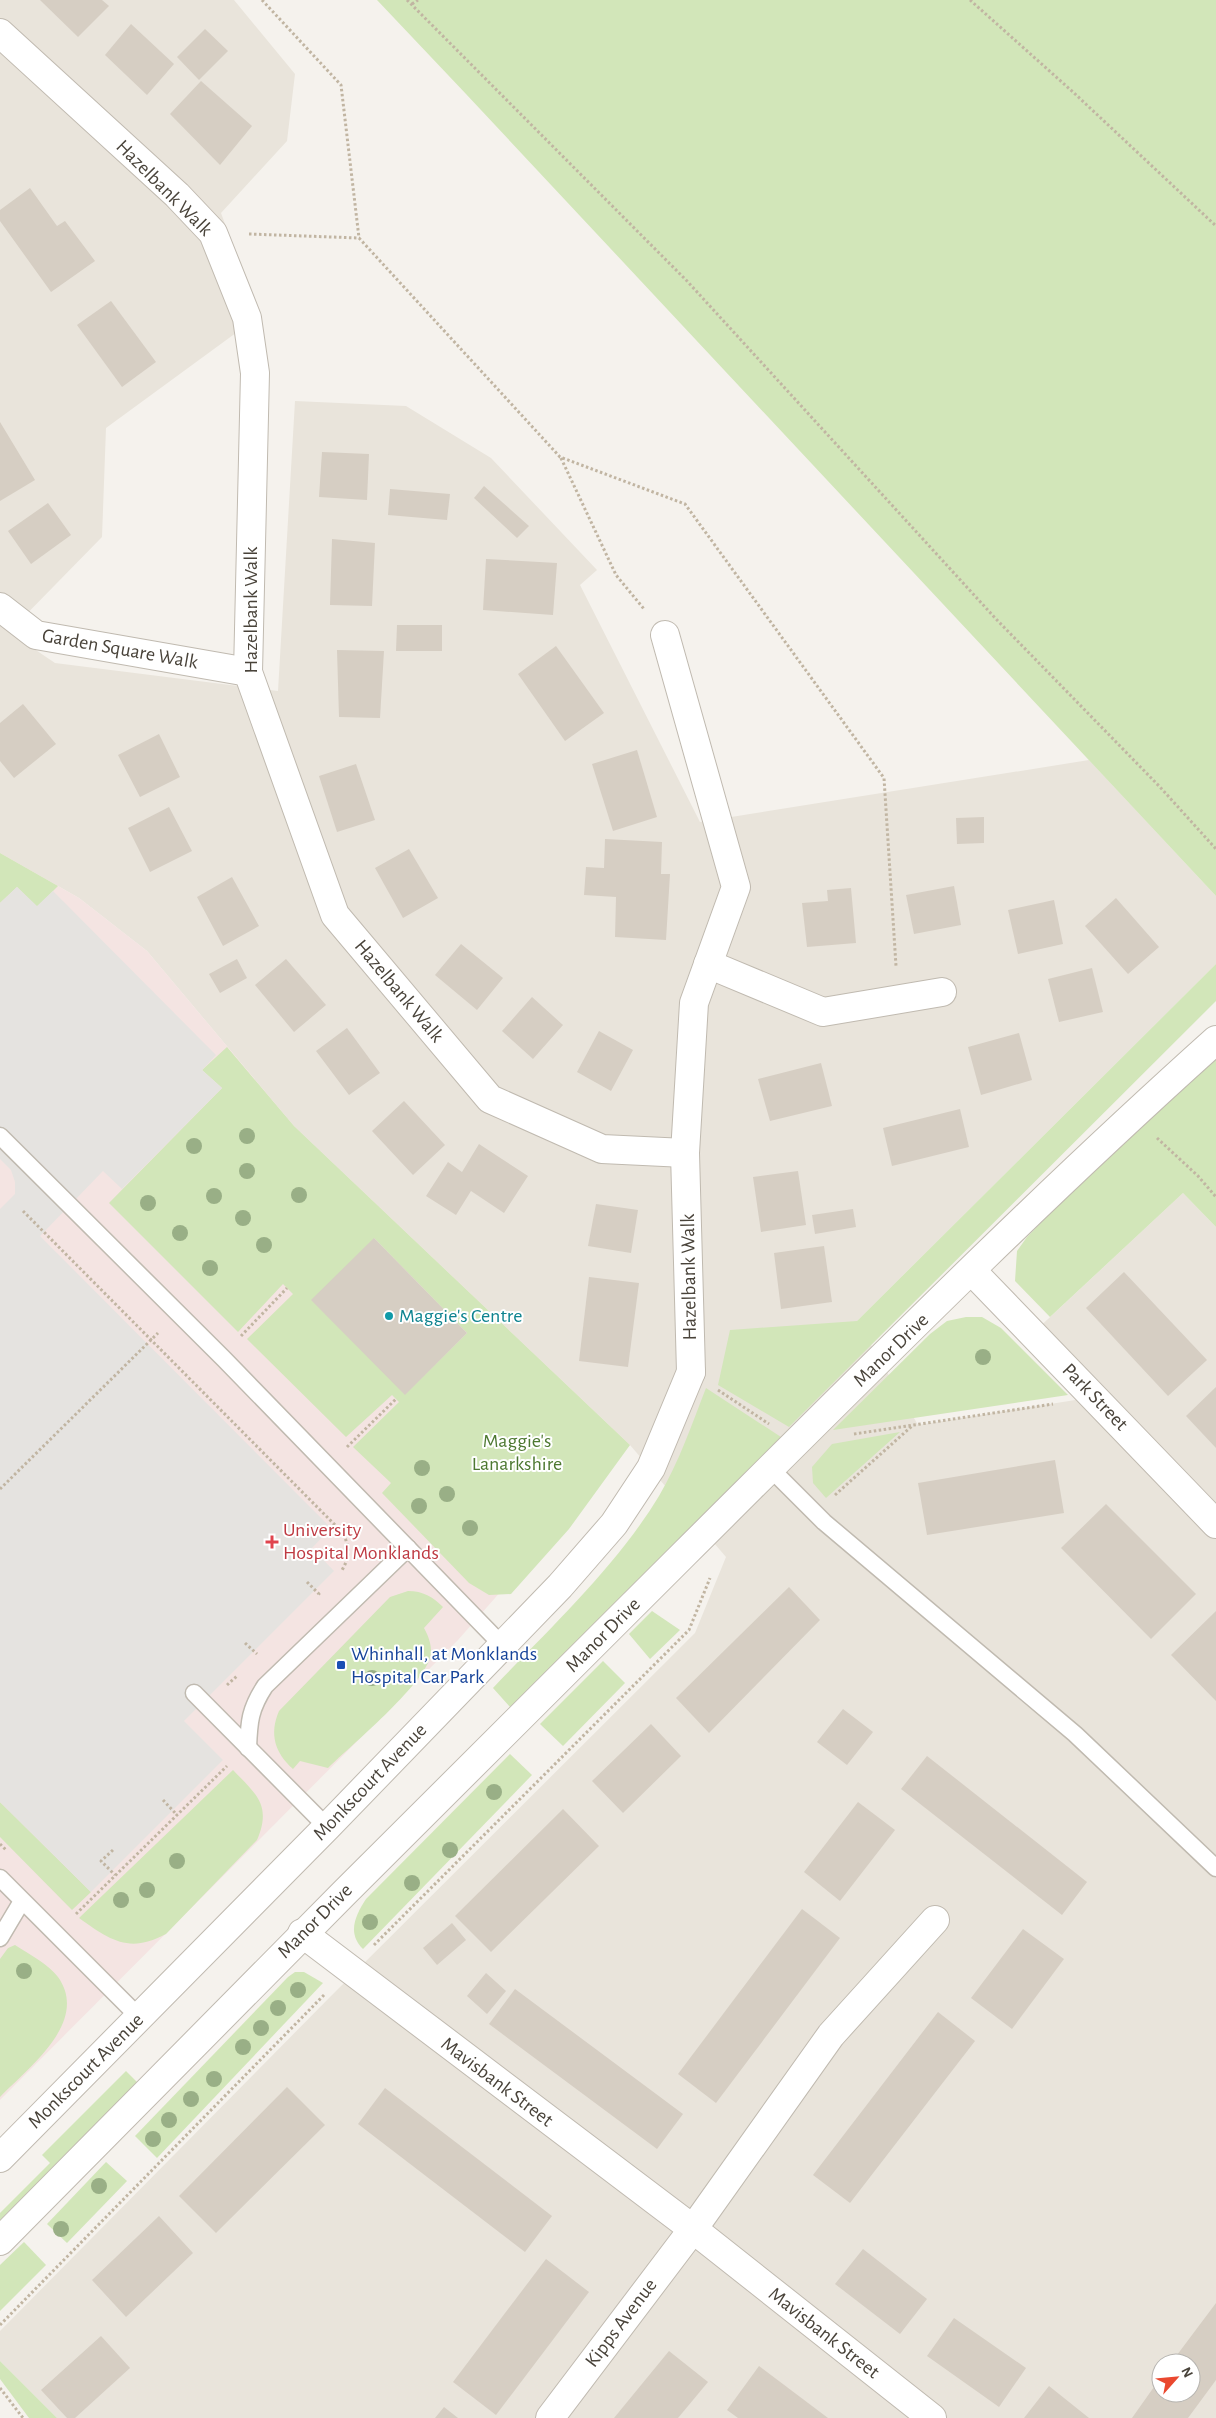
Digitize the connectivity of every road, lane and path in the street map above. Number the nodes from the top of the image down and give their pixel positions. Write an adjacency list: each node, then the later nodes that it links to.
1 (262, 0): 9 (path)
2 (408, 0): 5 (path)
3 (418, 0): 5 (path)
4 (970, 0): 7 (path)
5 (412, 4): 14 (path)
6 (0, 33): 8 (street, Hazelbank Walk)
7 (1216, 226)
8 (213, 233): 9 (path); 13 (street, Hazelbank Walk)
9 (359, 238): 10 (path)
10 (560, 457): 12 (path); 17 (path)
11 (0, 607): 13 (street, Garden Square Walk)
12 (665, 635): 15 (street, Hazelbank Walk)
13 (248, 672): 21 (street, Hazelbank Walk)
14 (1216, 849)
15 (708, 964): 17 (street); 21 (street, Hazelbank Walk)
16 (942, 992): 17 (street)
17 (898, 999)
18 (1216, 1040): 19 (street, Manor Drive)
19 (1133, 1115): 22 (path); 24 (street, Manor Drive)
20 (0, 1136): 26 (lane)
21 (685, 1153): 29 (street, Hazelbank Walk)
22 (1216, 1198)
23 (23, 1211): 28 (path)
24 (972, 1271): 30 (street, Park Street); 33 (street, Manor Drive)
25 (287, 1288): 27 (path)
26 (178, 1314): 28 (path); 39 (lane)
27 (238, 1339)
28 (151, 1340): 36 (path); 40 (path)
29 (691, 1372): 33 (path); 47 (street, Monkscourt Avenue)
30 (1095, 1397): 32 (path); 38 (street, Park Street)
31 (396, 1399): 34 (path)
32 (912, 1425): 33 (path); 37 (path)
33 (797, 1442): 35 (street, Manor Drive)
34 (346, 1448)
35 (770, 1468): 37 (lane); 68 (street, Manor Drive)
36 (0, 1488)
37 (815, 1514): 62 (lane)
38 (1216, 1524)
39 (408, 1548): 47 (lane); 54 (lane)
40 (340, 1574)
41 (711, 1576): 70 (path)
42 (306, 1582): 44 (path)
43 (326, 1587): 44 (path)
44 (319, 1594): 45 (path)
45 (312, 1601)
46 (245, 1643): 49 (path)
47 (502, 1645): 58 (street, Monkscourt Avenue)
48 (265, 1648): 49 (path)
49 (258, 1655): 50 (path)
50 (252, 1661)
51 (239, 1674): 53 (path)
52 (194, 1693): 53 (lane)
53 (206, 1706): 54 (lane)
54 (248, 1748): 58 (lane)
55 (232, 1761): 57 (path)
56 (163, 1800): 57 (path)
57 (177, 1815): 63 (path)
58 (327, 1827): 71 (street, Monkscourt Avenue)
59 (0, 1844): 60 (path)
60 (7, 1850)
61 (113, 1850): 63 (path)
62 (1216, 1868)
63 (116, 1875): 66 (path)
64 (0, 1878): 65 (lane)
65 (22, 1901): 69 (lane); 71 (lane)
66 (73, 1917)
67 (935, 1920): 73 (street)
68 (302, 1933): 70 (street, Mavisbank Street); 74 (street, Manor Drive)
69 (0, 1938)
70 (348, 1970): 73 (street, Mavisbank Street); 75 (path)
71 (139, 2017): 72 (street, Monkscourt Avenue)
72 (0, 2158)
73 (693, 2229): 78 (street, Kipps Avenue); 79 (street, Mavisbank Street)
74 (0, 2241)
75 (0, 2325)
76 (0, 2388): 77 (path)
77 (23, 2418)
78 (550, 2418)
79 (932, 2418)

